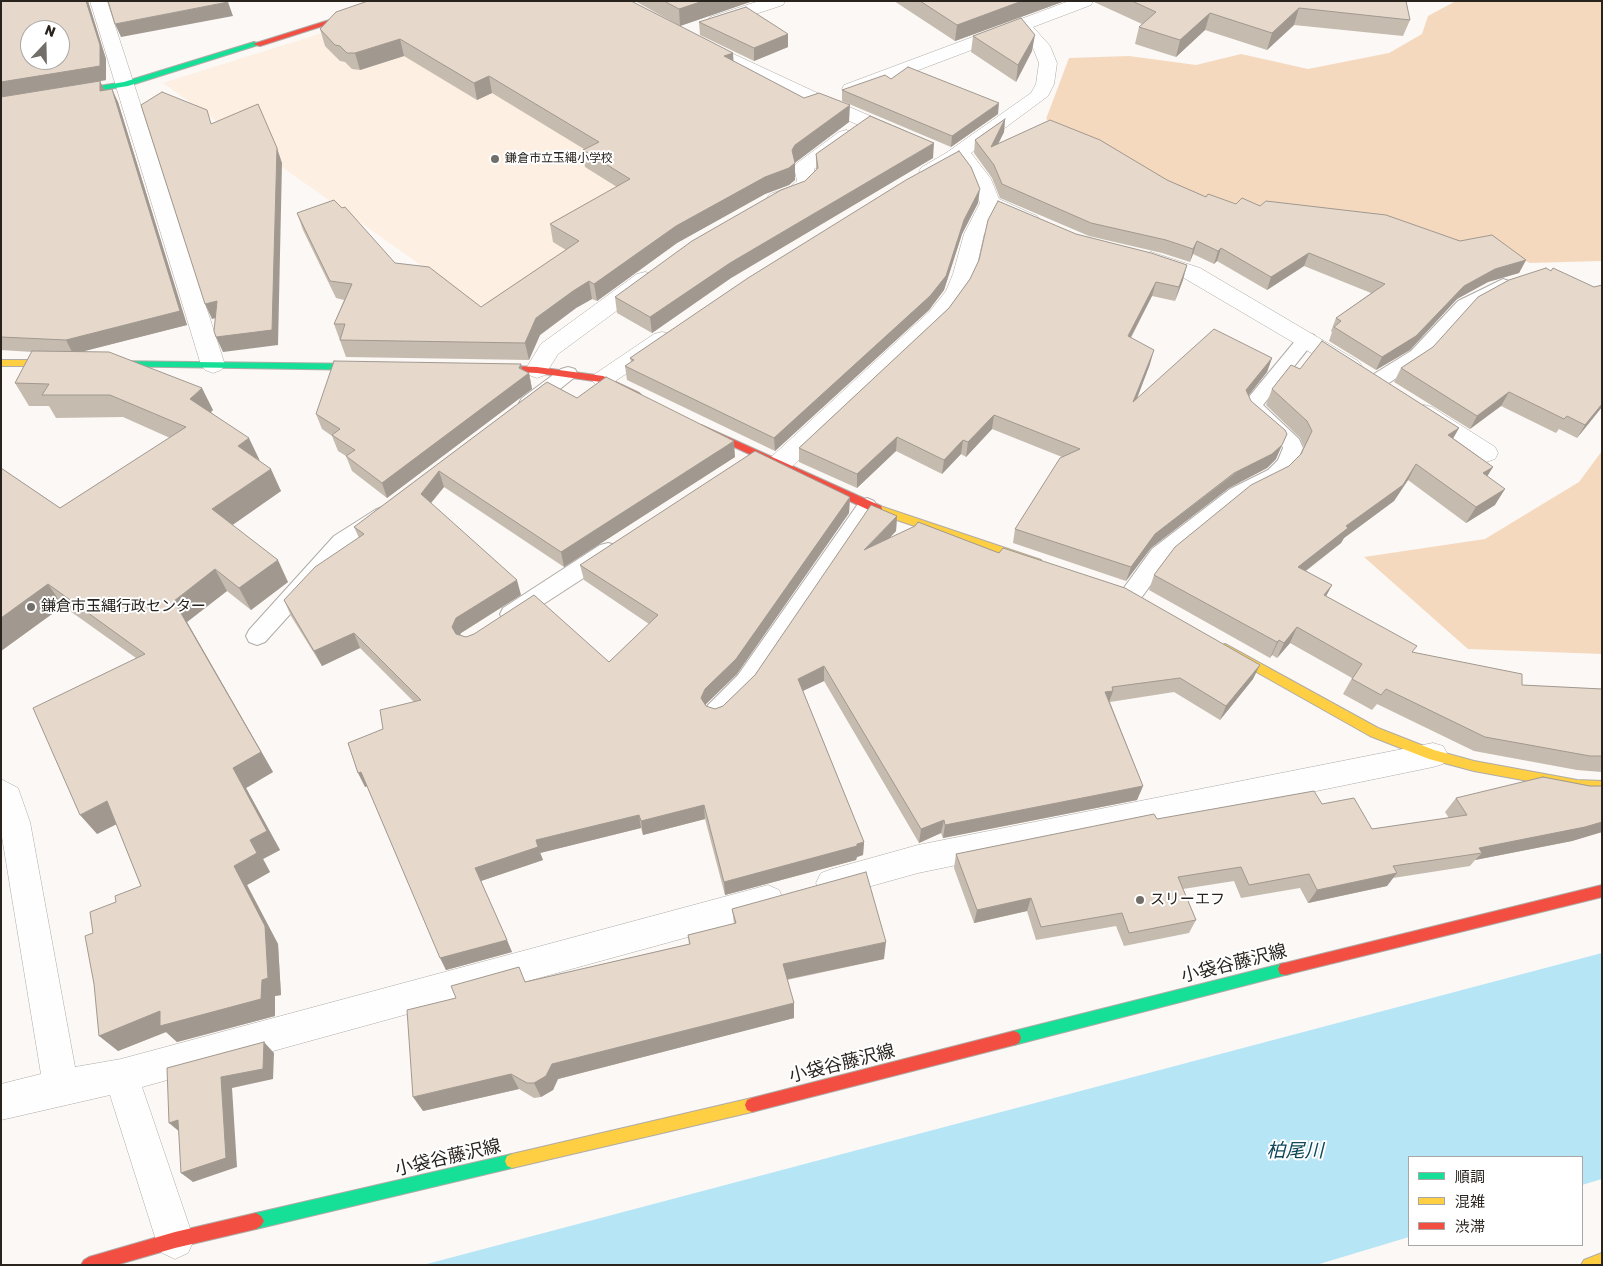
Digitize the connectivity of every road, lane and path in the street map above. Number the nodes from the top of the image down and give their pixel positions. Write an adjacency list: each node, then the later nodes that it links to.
1 (98, 1): 6 (street)
2 (398, 1): 6 (street)
3 (777, 1): 7 (street)
4 (1085, 1): 5 (street)
5 (1023, 26): 7 (street); 11 (street)
6 (125, 84): 8 (street); 24 (street)
7 (819, 101): 9 (street)
8 (1, 104)
9 (866, 122): 10 (street); 14 (street)
10 (918, 143)
11 (950, 153): 12 (street); 13 (street)
12 (913, 179)
13 (990, 203): 15 (street); 35 (street)
14 (757, 209)
15 (1044, 227)
16 (1126, 254): 20 (street)
17 (661, 268): 27 (street)
18 (1521, 279): 30 (lane)
19 (677, 328): 29 (street)
20 (1307, 339): 30 (street); 40 (lane)
21 (1, 363): 22 (street)
22 (78, 364)
23 (98, 364): 24 (street)
24 (213, 366): 25 (street)
25 (377, 367)
26 (471, 368): 27 (street)
27 (536, 370): 28 (street)
28 (568, 374): 29 (street); 32 (lane)
29 (603, 379): 31 (street)
30 (1392, 392): 34 (street)
31 (645, 400)
32 (514, 415)
33 (687, 421): 35 (street)
34 (1486, 453)
35 (778, 466): 37 (street)
36 (398, 503): 42 (lane)
37 (866, 506): 39 (street); 44 (lane)
38 (625, 540): 41 (lane)
39 (1045, 566)
40 (1129, 595)
41 (495, 625)
42 (257, 636)
43 (1217, 644): 45 (street)
44 (716, 712)
45 (1433, 755): 46 (street); 49 (street)
46 (1602, 786)
47 (1, 792): 50 (street)
48 (1602, 891): 52 (street, 小袋谷藤沢線)
49 (121, 1076): 50 (street); 52 (street)
50 (61, 1086): 51 (street)
51 (1, 1102)
52 (175, 1240): 54 (street, 小袋谷藤沢線)
53 (1602, 1260): 55 (street)
54 (89, 1265)
55 (1589, 1265)

